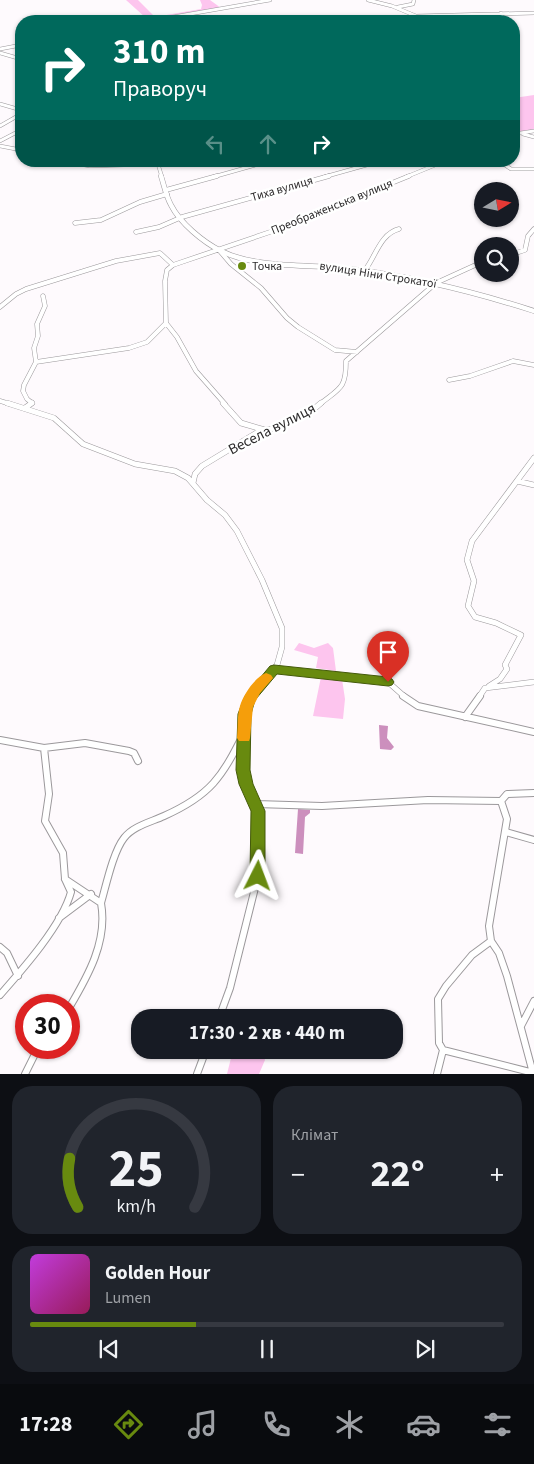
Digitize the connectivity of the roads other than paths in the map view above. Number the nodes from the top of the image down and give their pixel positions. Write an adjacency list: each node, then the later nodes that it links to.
1 (269, 0): 7 (street)
2 (368, 0): 4 (street)
3 (414, 0): 4 (street)
4 (392, 6): 8 (street)
5 (501, 13): 6 (street); 9 (street)
6 (534, 14)
7 (183, 15)
8 (414, 15)
9 (444, 15)
10 (15, 46): 11 (street)
11 (0, 49)
12 (0, 53): 13 (street)
13 (15, 57)
14 (0, 104): 15 (street)
15 (15, 108)
16 (15, 117): 17 (street)
17 (0, 126)
18 (534, 131): 20 (street)
19 (15, 133): 23 (street)
20 (520, 133)
21 (520, 134): 22 (street)
22 (534, 137)
23 (0, 140)
24 (0, 146): 25 (street)
25 (15, 149)
26 (159, 167): 32 (street)
27 (250, 167): 32 (street)
28 (359, 167): 33 (street, Тиха вулиця)
29 (430, 167): 38 (street, Преображенська вулиця)
30 (508, 167): 31 (street)
31 (534, 169)
32 (166, 192): 33 (street); 34 (street)
33 (182, 217): 37 (street, Тиха вулиця); 38 (street)
34 (75, 223)
35 (399, 229): 42 (street)
36 (534, 229): 39 (street)
37 (136, 232)
38 (219, 250): 40 (street, Преображенська вулиця); 42 (street, вулиця Ніни Строкатої); 48 (street)
39 (519, 252)
40 (173, 265): 45 (street); 47 (street)
41 (474, 266): 43 (street, Весела вулиця)
42 (364, 270): 43 (street, вулиця Ніни Строкатої)
43 (436, 283): 46 (street, вулиця Ніни Строкатої); 48 (street, Весела вулиця)
44 (43, 296): 49 (street)
45 (0, 307)
46 (534, 311)
47 (166, 323): 49 (street); 54 (street)
48 (357, 352): 54 (street, Весела вулиця)
49 (36, 362): 53 (street)
50 (534, 365): 51 (street)
51 (449, 380)
52 (0, 401): 53 (street)
53 (25, 408): 57 (street)
54 (265, 430): 56 (street, Весела вулиця)
55 (534, 458): 58 (street)
56 (194, 474): 57 (street); 57 (street)
57 (188, 479): 60 (street)
58 (518, 481): 59 (street); 62 (street)
59 (534, 486)
60 (274, 669): 63 (street); 65 (street)
61 (534, 682): 62 (street)
62 (489, 686): 63 (street)
63 (465, 716): 64 (street)
64 (534, 732)
65 (244, 733): 71 (street); 76 (street)
66 (0, 740): 67 (street)
67 (44, 748): 68 (street); 74 (street)
68 (138, 761)
69 (534, 793): 70 (street)
70 (501, 801): 71 (street); 72 (street)
71 (256, 804): 84 (street)
72 (506, 832): 73 (street); 78 (street)
73 (534, 840)
74 (65, 879): 75 (street); 77 (street)
75 (91, 894): 76 (street); 77 (street)
76 (102, 902): 81 (street)
77 (55, 921): 80 (street)
78 (491, 941): 85 (street); 86 (street)
79 (0, 947): 80 (street)
80 (18, 976): 82 (street)
81 (78, 994)
82 (0, 995)
83 (534, 1002): 85 (street)
84 (222, 1009)
85 (521, 1026): 89 (street)
86 (443, 1050): 89 (street); 92 (street)
87 (32, 1059): 90 (street)
88 (203, 1059): 91 (street)
89 (534, 1073)
90 (25, 1074)
91 (197, 1074)
92 (437, 1074)

